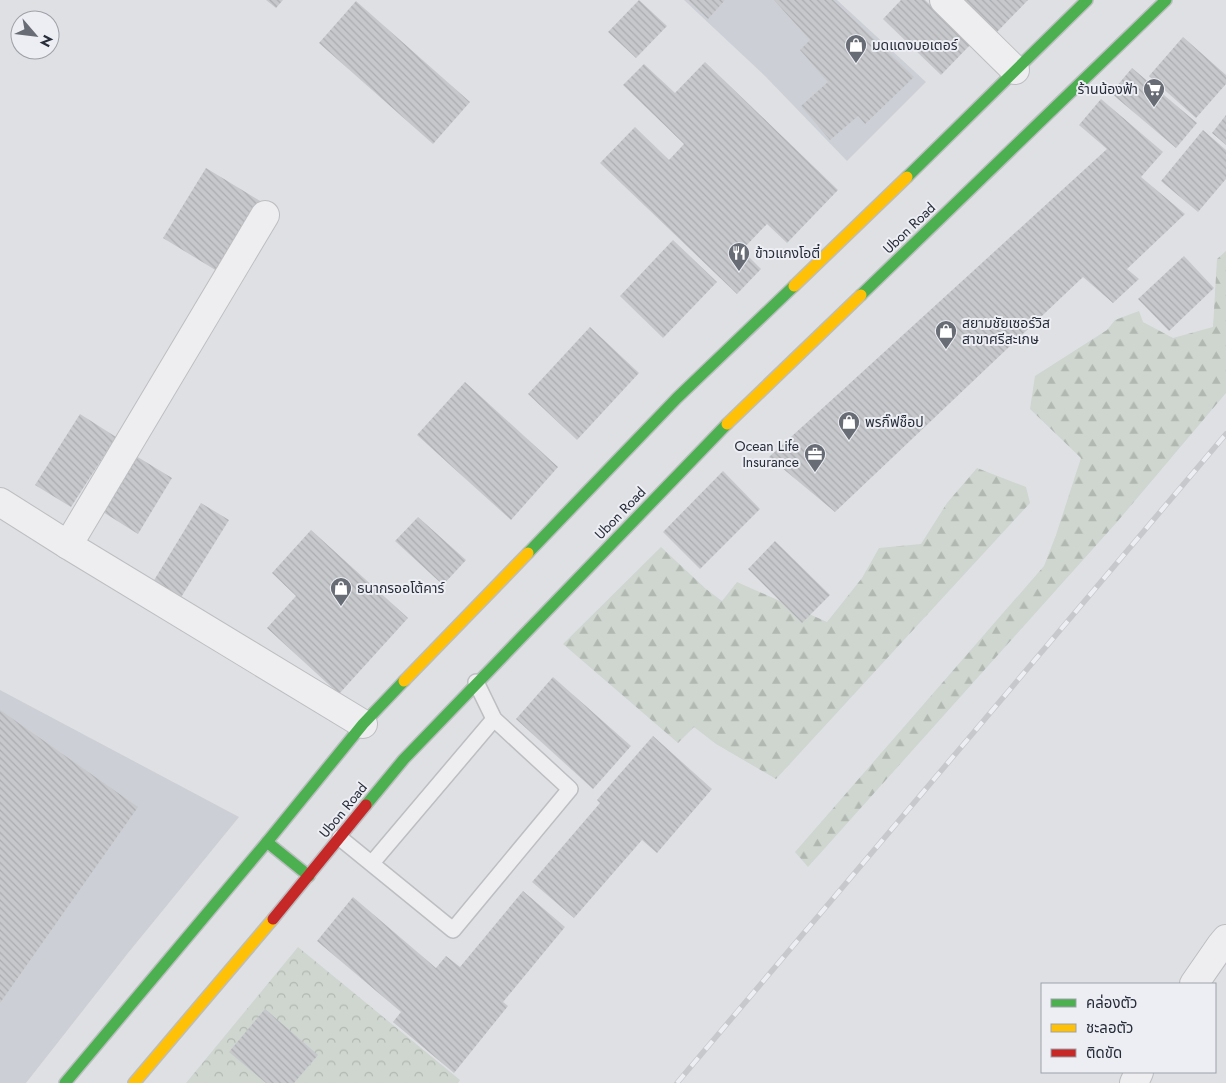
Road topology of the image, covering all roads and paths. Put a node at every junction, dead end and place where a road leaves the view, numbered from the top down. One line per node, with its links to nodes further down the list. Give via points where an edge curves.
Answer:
1 (944, 0): 4 (street)
2 (1088, 0): 4 (main road)
3 (1166, 0): 8 (main road, Ubon Road, via 691,460)
4 (1015, 70): 10 (main road, via 677,398)
5 (265, 215): 7 (street)
6 (0, 502): 7 (street)
7 (68, 545): 10 (street)
8 (476, 682): 9 (lane); 11 (main road, Ubon Road, via 404,759)
9 (494, 719): 13 (lane); 13 (lane, via 570,789 453,930)
10 (363, 724): 12 (main road)
11 (340, 838): 13 (lane); 14 (main road, Ubon Road)
12 (267, 842): 14 (main road); 17 (main road)
13 (372, 864)
14 (308, 876): 18 (main road, Ubon Road)
15 (1226, 939): 16 (street)
16 (1195, 983)
17 (65, 1083)
18 (134, 1083)

